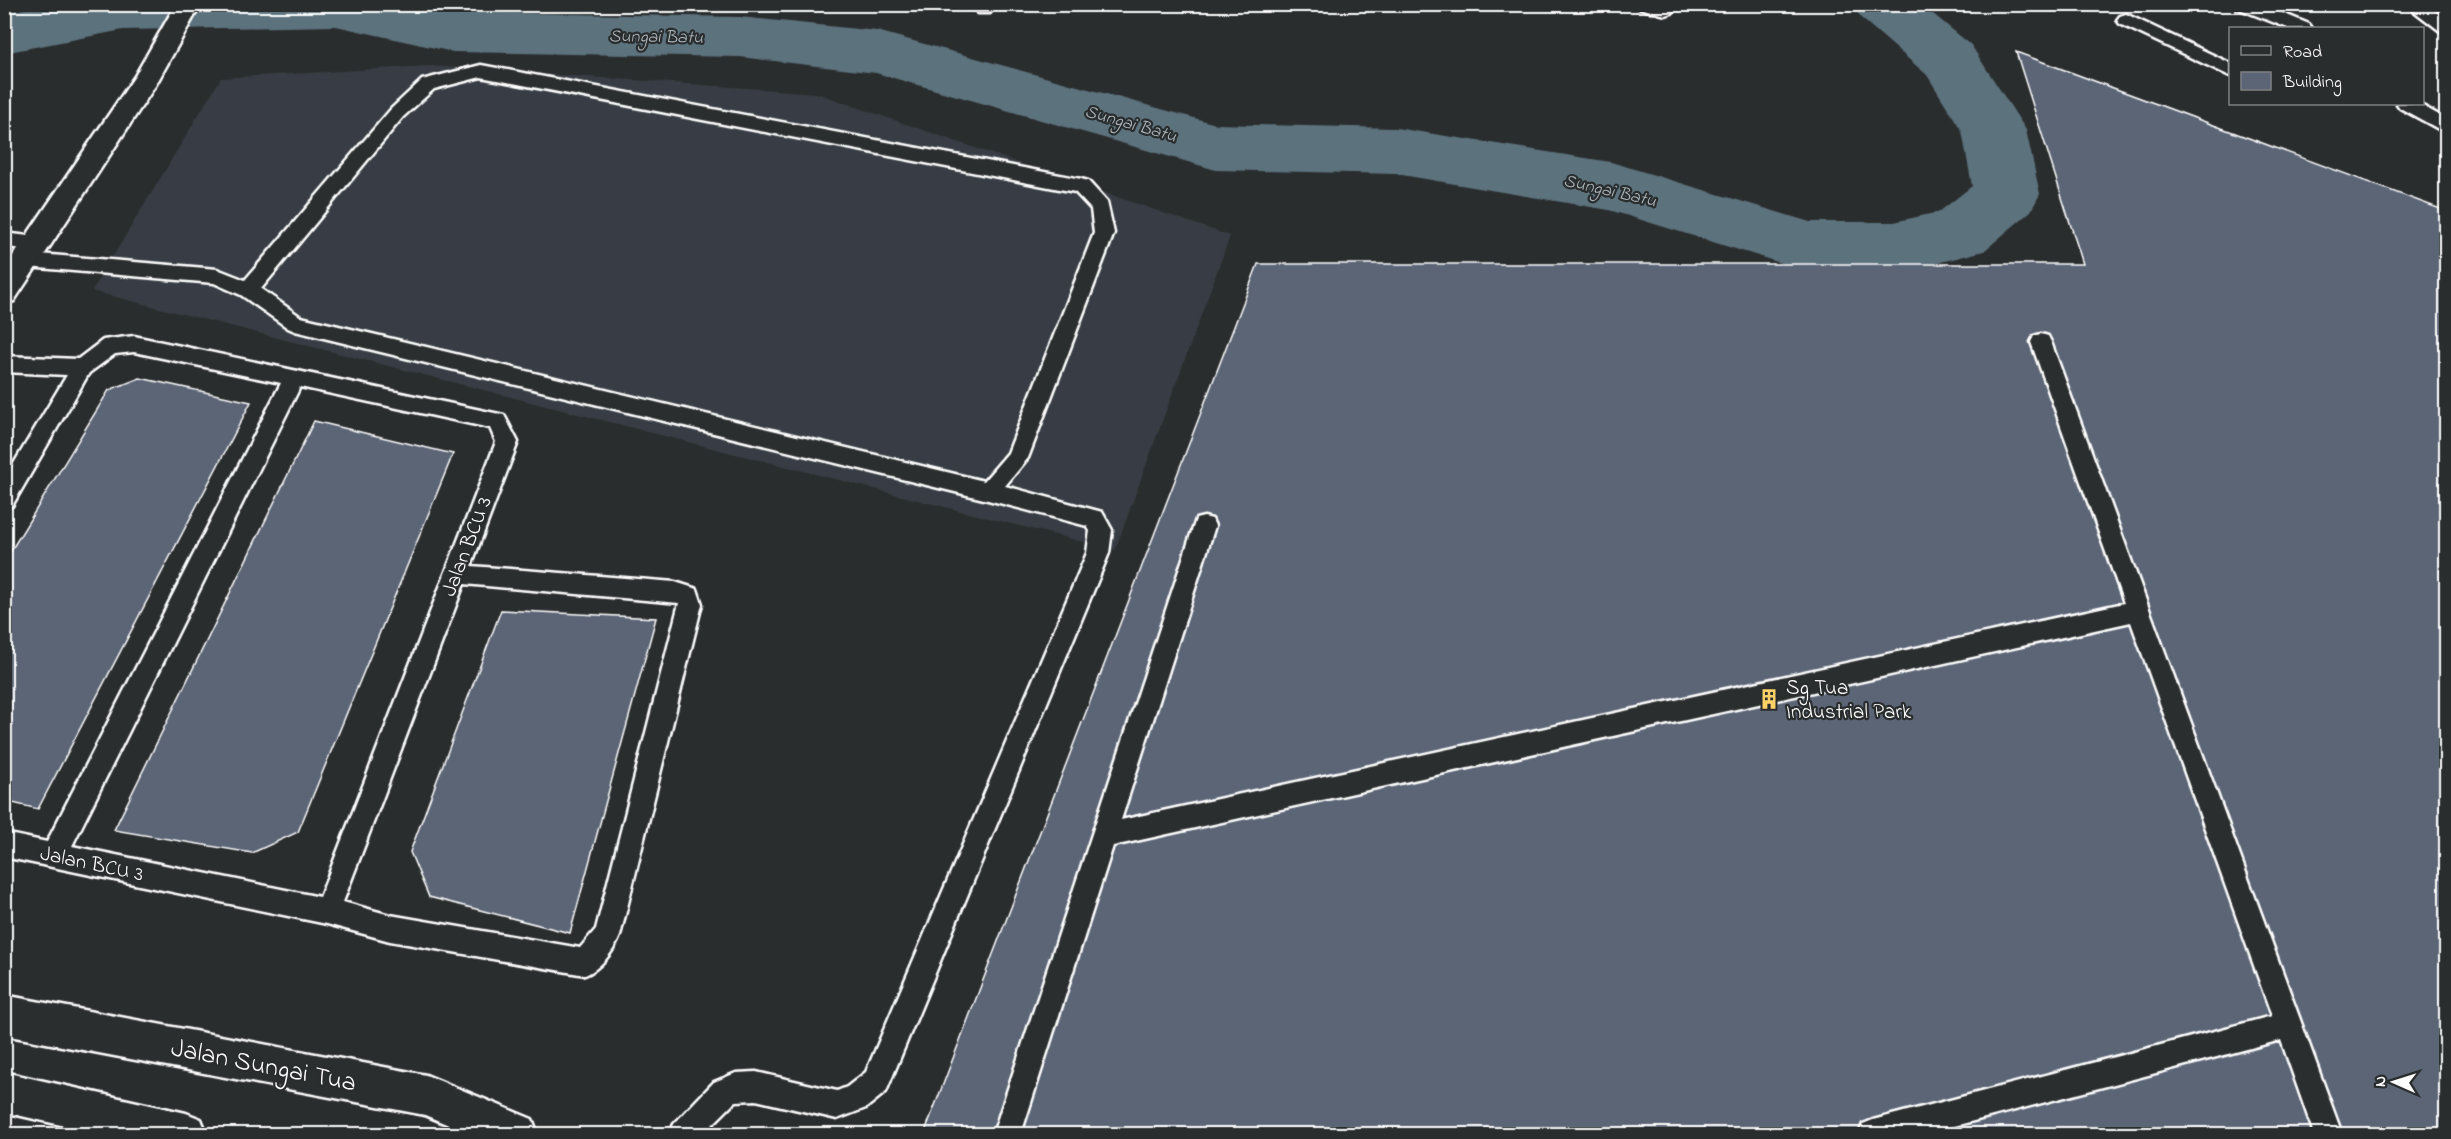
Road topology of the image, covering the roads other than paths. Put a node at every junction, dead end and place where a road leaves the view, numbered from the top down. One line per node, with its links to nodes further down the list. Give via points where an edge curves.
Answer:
1 (189, 4): 13 (main road, via 146,80)
2 (1645, 4): 5 (lane)
3 (2243, 4): 7 (lane)
4 (2413, 4): 8 (lane)
5 (1666, 9)
6 (2126, 21): 9 (lane)
7 (2300, 27)
8 (2446, 27)
9 (2229, 70)
10 (2408, 105): 11 (lane)
11 (2446, 127)
12 (4, 240): 13 (lane)
13 (32, 251): 14 (lane, via 217,276); 15 (main road)
14 (248, 290): 20 (lane, via 295,323); 20 (lane, via 397,113 428,84 481,71 1081,186 1100,207 1104,233 1017,458)
15 (4, 293)
16 (2041, 342): 24 (lane)
17 (4, 364): 18 (lane)
18 (82, 367): 19 (lane, Jalan BCU 3, via 110,346 134,344); 21 (lane, Jalan BCU 3)
19 (294, 378): 23 (lane, Jalan BCU 3, via 497,421 507,442); 27 (lane)
20 (988, 490): 34 (lane, via 1094,519 1101,530 1098,554 876,1082 856,1098 837,1105 756,1086 736,1087 724,1092)
21 (4, 500)
22 (1204, 526): 25 (lane)
23 (455, 574): 28 (lane, Jalan BCU 3); 28 (lane, via 689,596 691,604 607,936 585,962 390,928)
24 (2138, 610): 25 (lane); 30 (lane)
25 (1104, 836): 35 (lane)
26 (4, 845): 27 (lane, Jalan BCU 3)
27 (54, 855): 28 (lane, Jalan BCU 3)
28 (327, 911)
29 (4, 1015): 33 (main road, Jalan Sungai Tua, via 426,1095)
30 (2289, 1025): 36 (lane); 37 (lane)
31 (4, 1092): 32 (main road)
32 (186, 1134)
33 (517, 1134)
34 (684, 1134)
35 (1007, 1134)
36 (1873, 1134)
37 (2328, 1134)

